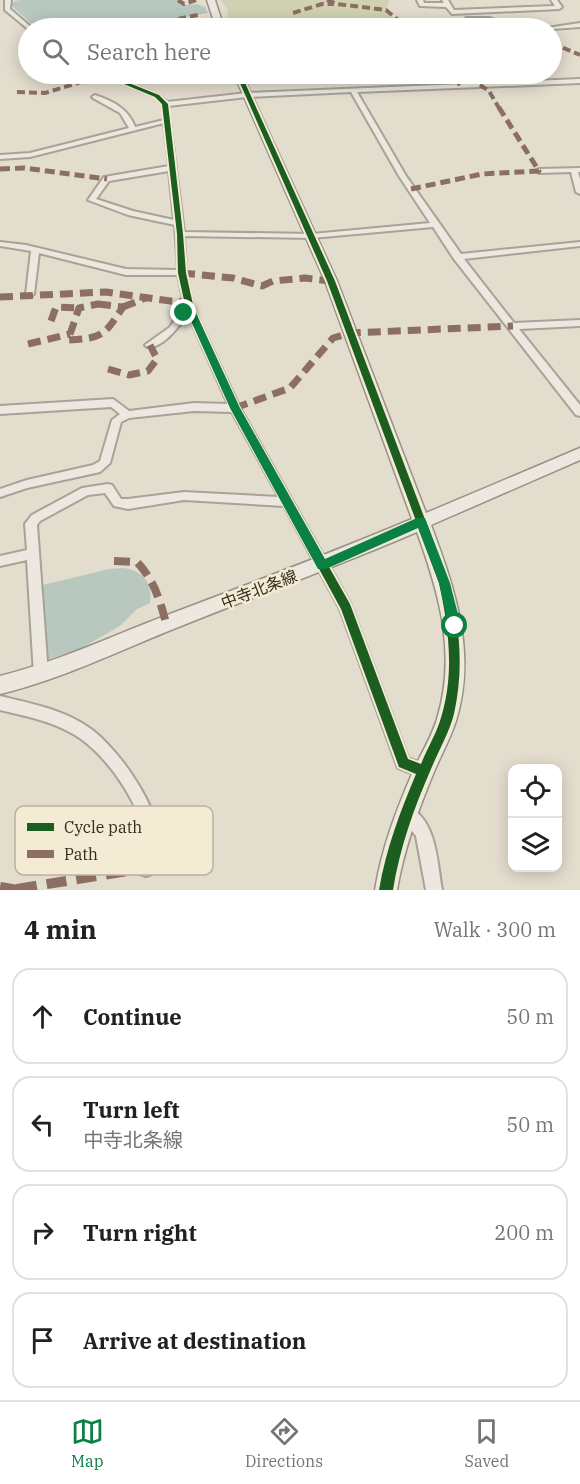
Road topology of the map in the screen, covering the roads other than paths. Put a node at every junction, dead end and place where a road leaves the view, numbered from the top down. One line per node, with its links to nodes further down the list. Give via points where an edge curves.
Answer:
1 (8, 0): 6 (street, via 7,9)
2 (211, 0): 7 (street)
3 (420, 0): 5 (street, via 422,5)
4 (554, 0): 5 (street, via 559,7 452,12)
5 (447, 2)
6 (18, 18)
7 (217, 18)
8 (580, 24): 9 (street)
9 (562, 26)
10 (580, 81): 11 (street)
11 (562, 82)
12 (128, 84): 18 (street, via 157,96)
13 (242, 84): 16 (street)
14 (504, 84): 15 (street)
15 (353, 90): 16 (street); 26 (street, via 375,133)
16 (247, 95): 18 (street); 28 (street)
17 (95, 97): 20 (street, via 120,108 129,116)
18 (165, 104): 19 (street)
19 (166, 121): 20 (street); 22 (street)
20 (132, 128): 21 (street, via 30,155)
21 (0, 157)
22 (171, 168): 27 (street); 27 (street, via 107,179 92,200)
23 (577, 170): 24 (street); 25 (street)
24 (539, 171)
25 (580, 192)
26 (434, 225): 28 (street); 32 (street)
27 (179, 229): 28 (street); 33 (street)
28 (312, 236): 48 (street)
29 (0, 244): 31 (street)
30 (580, 244): 32 (street)
31 (35, 249): 33 (street, via 126,272); 34 (street)
32 (457, 257): 37 (street)
33 (182, 273): 35 (street)
34 (30, 294)
35 (190, 309): 38 (street, via 173,329); 39 (street)
36 (580, 323): 37 (street)
37 (513, 326): 41 (street)
38 (150, 345)
39 (235, 408): 42 (street, via 194,406); 47 (street)
40 (0, 410): 42 (street, via 113,403)
41 (580, 412)
42 (127, 415): 44 (street, via 117,420 105,463)
43 (580, 454): 48 (street, 中寺北条線)
44 (76, 474): 45 (street); 46 (street)
45 (86, 491): 47 (street, via 108,488 118,503 128,504 184,496); 49 (street, via 36,518 31,524)
46 (0, 493)
47 (288, 502): 51 (street)
48 (421, 522): 51 (street, 中寺北条線); 55 (street, via 455,626 456,669 447,715)
49 (33, 554): 50 (street); 52 (street)
50 (0, 561)
51 (322, 565): 52 (street, 中寺北条線); 55 (street, via 346,608 403,763)
52 (41, 675): 53 (street, 中寺北条線)
53 (0, 685)
54 (0, 703): 56 (street, via 55,718 84,732 124,773)
55 (424, 771): 57 (street)
56 (141, 806)
57 (406, 813): 58 (street, via 390,859); 59 (street, via 423,832)
58 (386, 890)
59 (434, 890)

